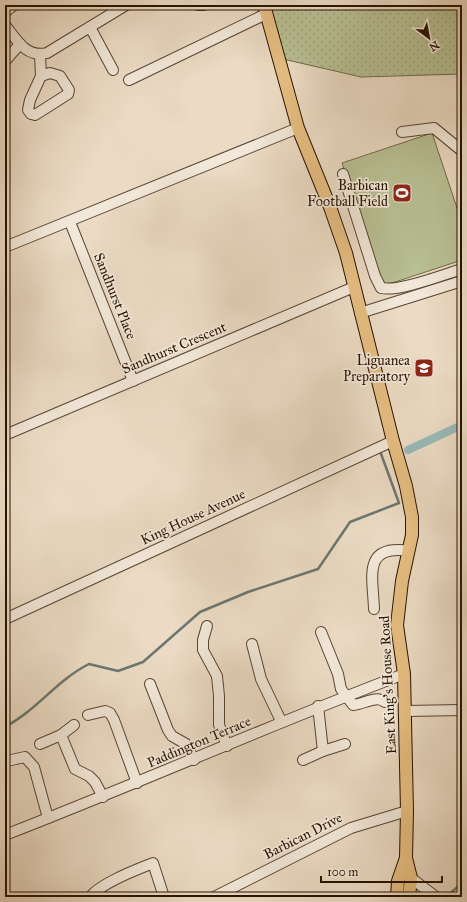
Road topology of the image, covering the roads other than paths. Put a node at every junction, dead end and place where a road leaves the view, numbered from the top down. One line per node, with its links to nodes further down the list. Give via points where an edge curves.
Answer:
1 (14, 5): 6 (street)
2 (126, 5): 8 (street)
3 (198, 5): 4 (street)
4 (204, 5)
5 (265, 10): 14 (street); 15 (main road, East King's House Road)
6 (5, 12)
7 (5, 24): 9 (street)
8 (90, 27): 10 (street); 12 (street)
9 (20, 44): 10 (street, via 25,50); 11 (street)
10 (40, 55): 13 (street)
11 (5, 61)
12 (113, 70)
13 (41, 76): 13 (street, via 28,110 35,115 68,94 69,90 60,76 50,73)
14 (129, 80)
15 (298, 128): 19 (street); 23 (main road, East King's House Road, via 332,213 346,253)
16 (402, 132): 17 (street, via 434,128)
17 (462, 151)
18 (343, 174): 21 (street, via 381,288 400,287)
19 (70, 222): 20 (street); 25 (street, Sandhurst Place)
20 (5, 247)
21 (462, 269)
22 (462, 281): 24 (street)
23 (354, 287): 24 (main road, East King's House Road); 25 (street, Sandhurst Crescent)
24 (360, 313): 27 (main road, East King's House Road)
25 (133, 381): 26 (street, Sandhurst Crescent)
26 (5, 435)
27 (393, 441): 28 (main road, East King's House Road, via 412,517); 30 (street, King House Avenue)
28 (409, 550): 29 (street, via 394,548 384,552 373,564 371,576); 34 (main road, East King's House Road, via 402,581 397,625)
29 (374, 608)
30 (5, 619)
31 (207, 626): 47 (street, via 203,650 217,676 219,725)
32 (321, 632): 36 (street)
33 (252, 644): 42 (street, via 261,679)
34 (404, 674): 36 (street, Paddington Terrace); 40 (main road, East King's House Road)
35 (150, 684): 49 (street, via 168,730 172,736 186,744)
36 (345, 696): 37 (street, via 353,705 376,699); 38 (street, Paddington Terrace)
37 (385, 702)
38 (318, 706): 42 (street, Paddington Terrace); 48 (street)
39 (462, 710): 40 (street)
40 (406, 711): 54 (main road, East King's House Road)
41 (88, 715): 52 (street, via 105,711 110,714)
42 (282, 721): 47 (street, Paddington Terrace)
43 (74, 725): 44 (street)
44 (60, 735): 45 (street); 53 (street, via 75,769 95,782)
45 (40, 744)
46 (345, 744): 48 (street)
47 (227, 746): 49 (street, Paddington Terrace)
48 (323, 751): 50 (street)
49 (194, 760): 52 (street, Paddington Terrace)
50 (303, 760)
51 (7, 761): 55 (street, via 25,757 34,766)
52 (137, 783): 53 (street, Paddington Terrace)
53 (103, 797): 55 (street, Paddington Terrace)
54 (408, 811): 57 (main road, East King's House Road); 61 (street, Barbican Drive, via 351,828)
55 (48, 818): 56 (street, Paddington Terrace)
56 (5, 836)
57 (406, 858): 58 (main road, East King's House Road); 62 (main road, East King's House Road, via 398,881)
58 (411, 878): 63 (main road, East King's House Road); 64 (street)
59 (90, 897): 60 (street, via 95,891 113,881 154,863)
60 (164, 897)
61 (214, 897)
62 (397, 897)
63 (409, 897)
64 (436, 897)

